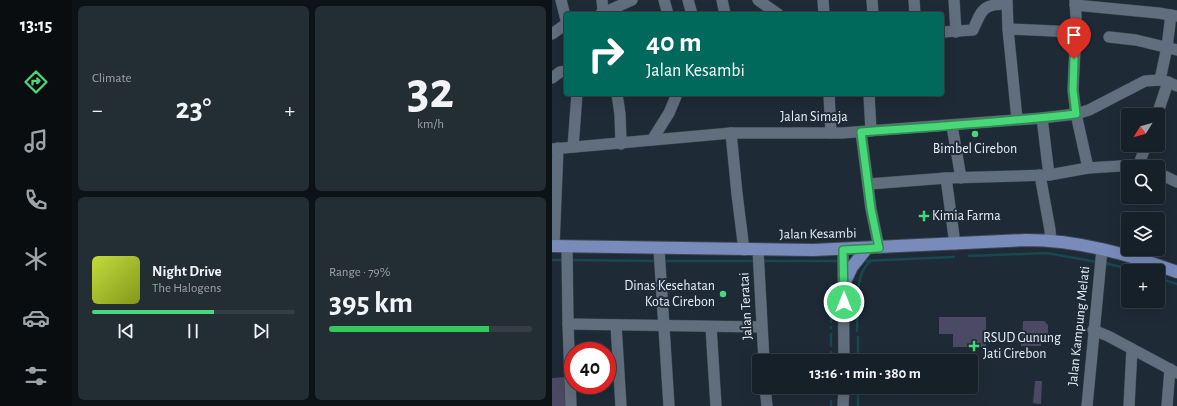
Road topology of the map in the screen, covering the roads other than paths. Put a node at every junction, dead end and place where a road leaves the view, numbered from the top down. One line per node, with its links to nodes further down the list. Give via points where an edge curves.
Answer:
1 (561, 0): 15 (street)
2 (602, 0): 16 (street)
3 (632, 0): 17 (street)
4 (664, 0): 18 (street)
5 (688, 0): 19 (street)
6 (722, 0): 20 (street)
7 (758, 0): 21 (street)
8 (774, 0): 22 (street)
9 (823, 0): 23 (street)
10 (872, 0): 24 (street)
11 (914, 0): 25 (street)
12 (954, 0): 30 (street)
13 (1007, 2): 28 (street); 30 (street, via 988,6 981,13 973,30)
14 (1075, 2): 26 (street); 31 (street)
15 (564, 12)
16 (602, 12)
17 (605, 12)
18 (667, 12)
19 (691, 12)
20 (725, 12)
21 (775, 12)
22 (776, 12)
23 (824, 12)
24 (872, 12)
25 (915, 12)
26 (1174, 16): 34 (street)
27 (564, 25): 32 (street)
28 (1008, 29): 31 (street); 46 (street)
29 (944, 32): 30 (street)
30 (956, 32)
31 (1075, 32): 44 (street, via 1073,90)
32 (552, 34)
33 (1109, 37): 34 (street)
34 (1172, 48): 37 (street)
35 (564, 71): 36 (street)
36 (552, 78)
37 (1169, 83): 43 (street); 44 (street, Jalan Simaja, via 1145,81 1089,110)
38 (577, 96): 53 (street)
39 (617, 96): 52 (street)
40 (676, 96): 51 (street, via 667,118)
41 (829, 96): 50 (street)
42 (869, 96): 48 (street)
43 (1160, 108)
44 (1076, 114): 45 (street, Jalan Simaja); 56 (street)
45 (1042, 118): 46 (street, Jalan Simaja); 57 (street)
46 (1016, 119): 47 (street, Jalan Simaja)
47 (952, 126): 48 (street, Jalan Simaja); 60 (street)
48 (866, 131): 50 (street, Jalan Simaja); 62 (street)
49 (731, 133): 50 (street, Jalan Simaja); 51 (street, Jalan Simaja); 66 (street)
50 (831, 133)
51 (652, 140): 52 (street, Jalan Simaja)
52 (621, 144): 53 (street, Jalan Simaja)
53 (573, 147): 54 (street, Jalan Simaja)
54 (555, 148): 65 (street)
55 (1120, 166): 56 (street)
56 (1088, 168): 57 (street)
57 (1045, 175): 60 (street); 63 (street)
58 (1165, 176): 61 (street)
59 (946, 178): 60 (street); 62 (street); 64 (street)
60 (961, 178)
61 (1177, 182)
62 (868, 184): 68 (street, via 871,209)
63 (1051, 241): 64 (main road, Jalan Kesambi); 72 (main road, Jalan Kesambi, via 1070,243)
64 (955, 244): 68 (main road, Jalan Kesambi)
65 (553, 246): 69 (main road, Jalan Kesambi)
66 (744, 250): 67 (main road, Jalan Kesambi); 70 (main road, Jalan Kesambi)
67 (758, 253): 71 (main road, Jalan Kesambi); 79 (street, Jalan Teratai)
68 (866, 253): 71 (main road, Jalan Kesambi); 74 (main road)
69 (567, 255): 70 (main road, Jalan Kesambi); 75 (street)
70 (660, 256): 77 (street)
71 (843, 257): 74 (street)
72 (1101, 258): 73 (main road, Jalan Kesambi, via 1136,258); 80 (street, Jalan Kampung Melati)
73 (1177, 271)
74 (844, 284): 83 (street)
75 (568, 324): 76 (street); 87 (street)
76 (616, 325): 77 (street); 88 (street)
77 (664, 325): 78 (street); 89 (street)
78 (711, 327): 79 (street); 90 (street)
79 (761, 327): 82 (street, Jalan Teratai)
80 (1093, 330): 81 (street); 93 (street, Jalan Kampung Melati)
81 (1132, 349): 84 (street); 94 (street)
82 (763, 354)
83 (844, 354)
84 (1173, 371): 95 (street)
85 (766, 394): 91 (street)
86 (844, 394): 92 (street)
87 (571, 406)
88 (621, 406)
89 (669, 406)
90 (716, 406)
91 (767, 406)
92 (844, 406)
93 (1086, 406)
94 (1129, 406)
95 (1167, 406)

